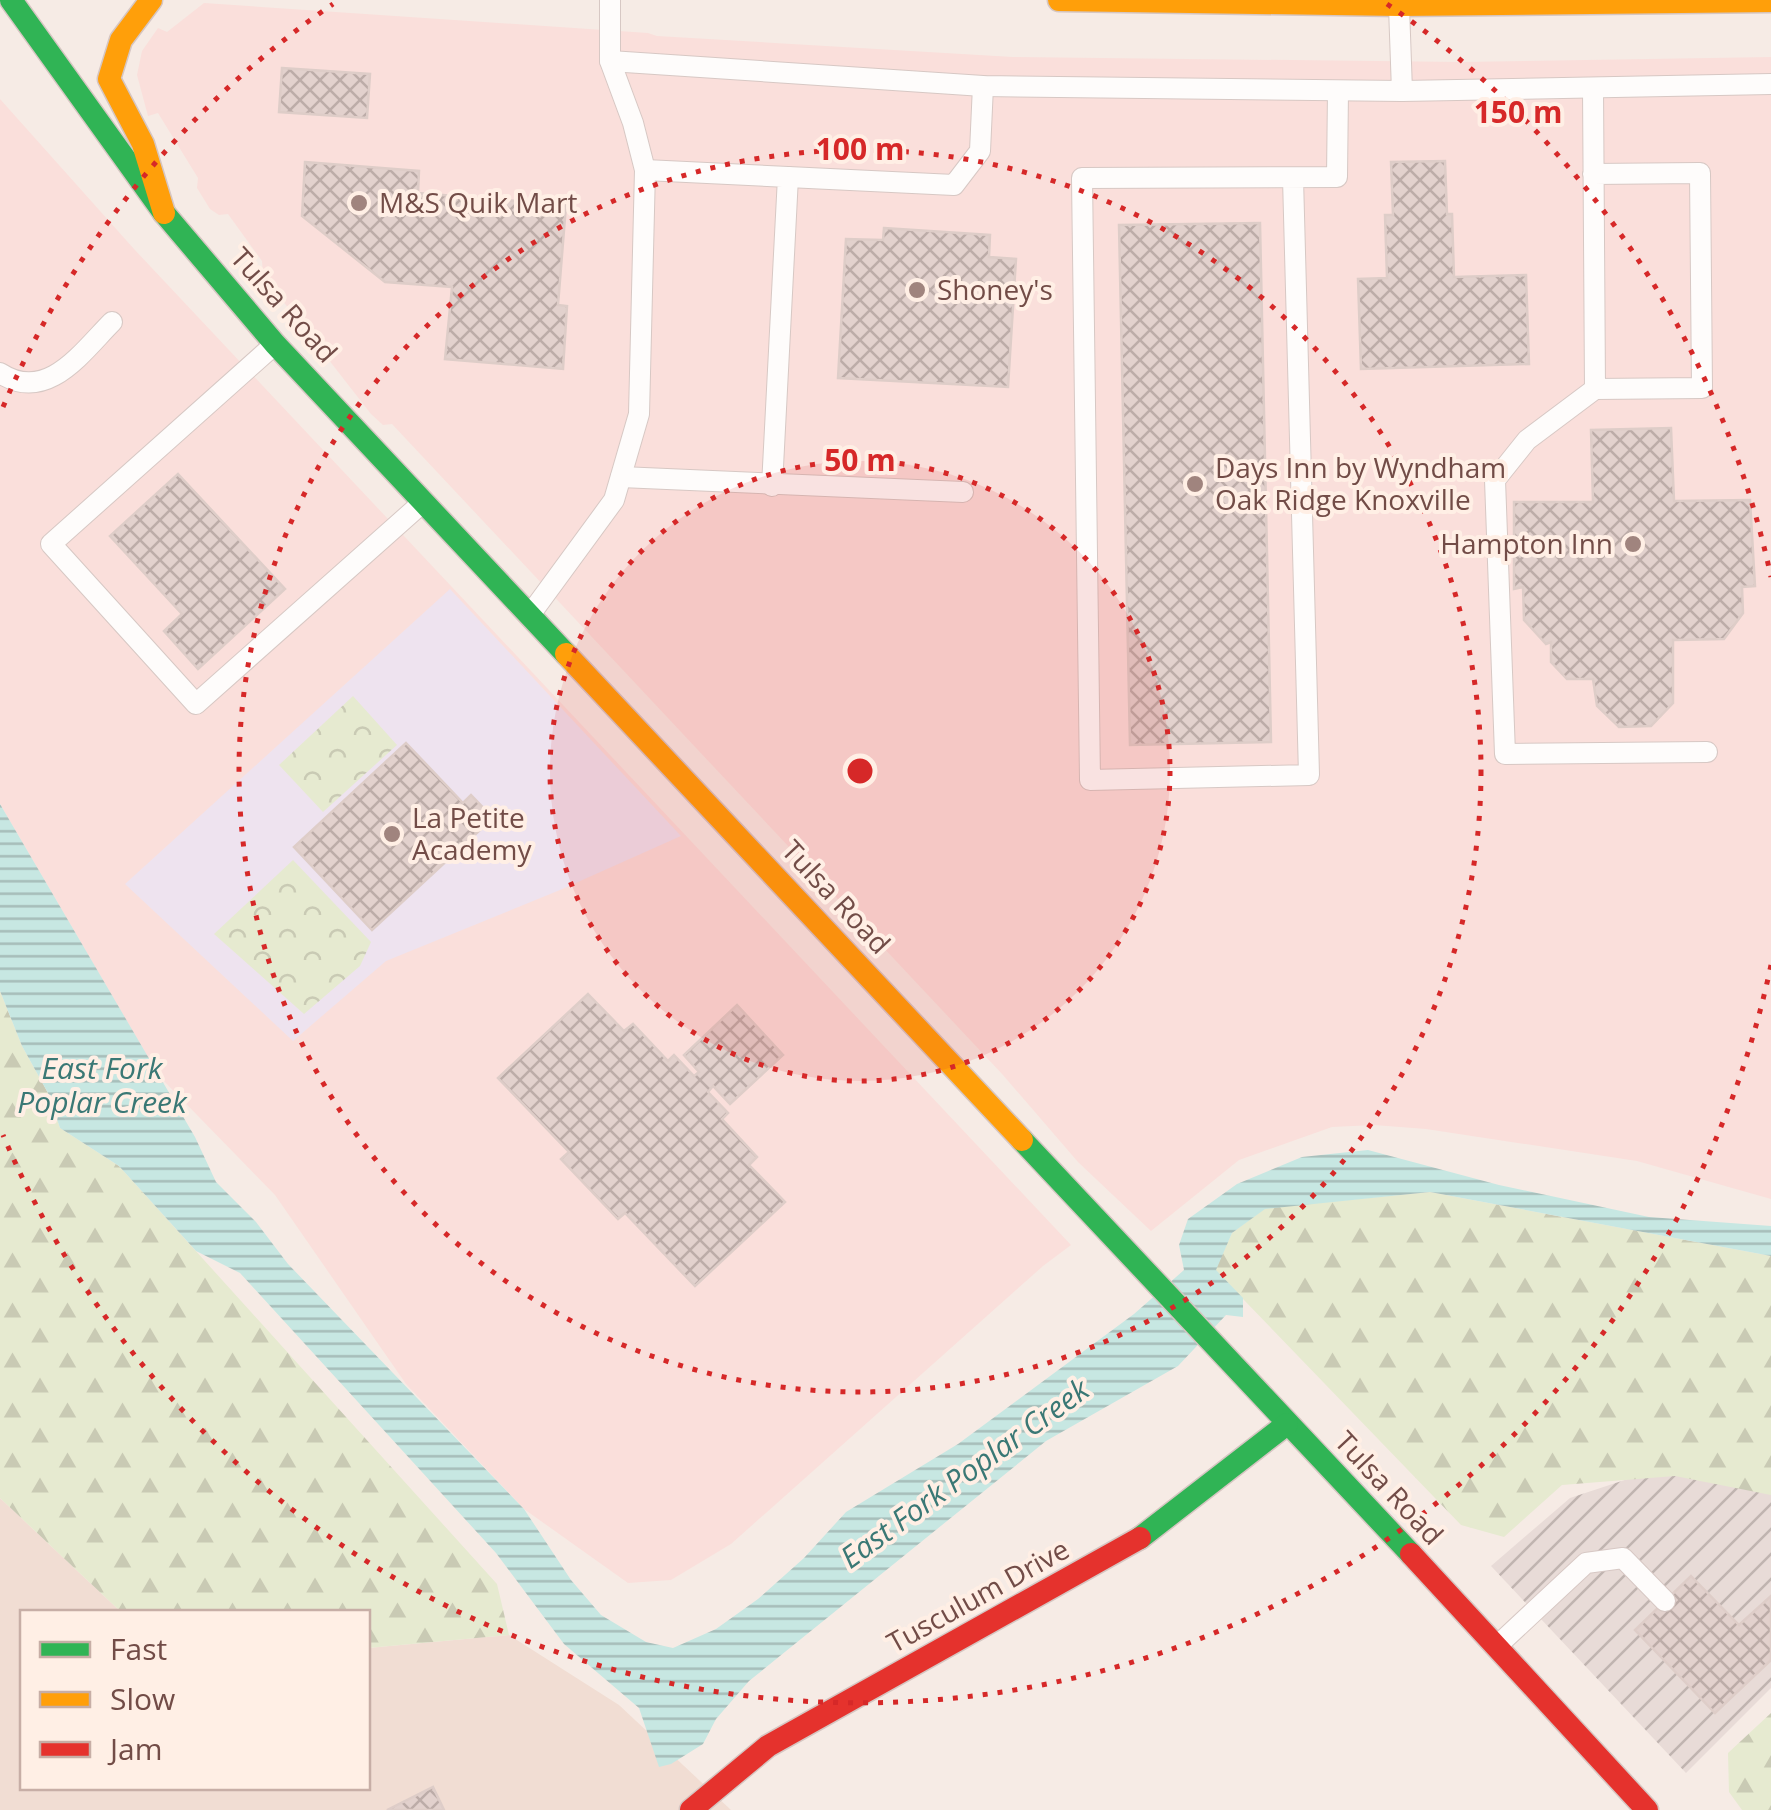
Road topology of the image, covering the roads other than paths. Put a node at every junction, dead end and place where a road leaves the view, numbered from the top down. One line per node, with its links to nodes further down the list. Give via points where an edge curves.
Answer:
1 (11, 0): 17 (main road, Tulsa Road)
2 (152, 0): 17 (main road, via 121,40 108,79 144,144)
3 (610, 0): 7 (lane)
4 (1059, 0): 6 (main road)
5 (1771, 1): 6 (main road)
6 (1399, 2): 12 (lane)
7 (610, 60): 9 (lane); 13 (lane)
8 (1771, 84): 10 (lane)
9 (984, 86): 11 (lane); 15 (lane, via 980,152 954,185)
10 (1592, 88): 12 (lane); 14 (lane)
11 (1338, 91): 12 (lane); 16 (lane, via 1337,177)
12 (1402, 91)
13 (645, 170): 15 (lane); 22 (lane, via 639,414)
14 (1593, 174): 21 (lane); 21 (lane, via 1700,173 1702,388)
15 (788, 177): 23 (lane)
16 (1293, 178): 16 (lane, via 1082,178 1090,780 1309,775)
17 (164, 213): 19 (main road, Tulsa Road)
18 (112, 322): 20 (lane, via 56,378 15,382)
19 (275, 344): 25 (main road, Tulsa Road); 25 (lane, via 51,544 196,704)
20 (0, 373)
21 (1595, 389): 27 (lane, via 1526,440 1495,480 1505,754)
22 (621, 477): 23 (lane); 26 (lane, via 614,500)
23 (772, 486): 24 (lane)
24 (963, 492)
25 (424, 501): 26 (main road, Tulsa Road)
26 (530, 614): 28 (main road, Tulsa Road)
27 (1707, 752)
28 (1287, 1424): 30 (main road, Tulsa Road); 31 (main road, Tusculum Drive, via 1138,1540 768,1746)
29 (1666, 1600): 30 (lane, via 1624,1558 1586,1563)
30 (1496, 1647): 32 (main road, Tulsa Road)
31 (691, 1810)
32 (1647, 1810)

